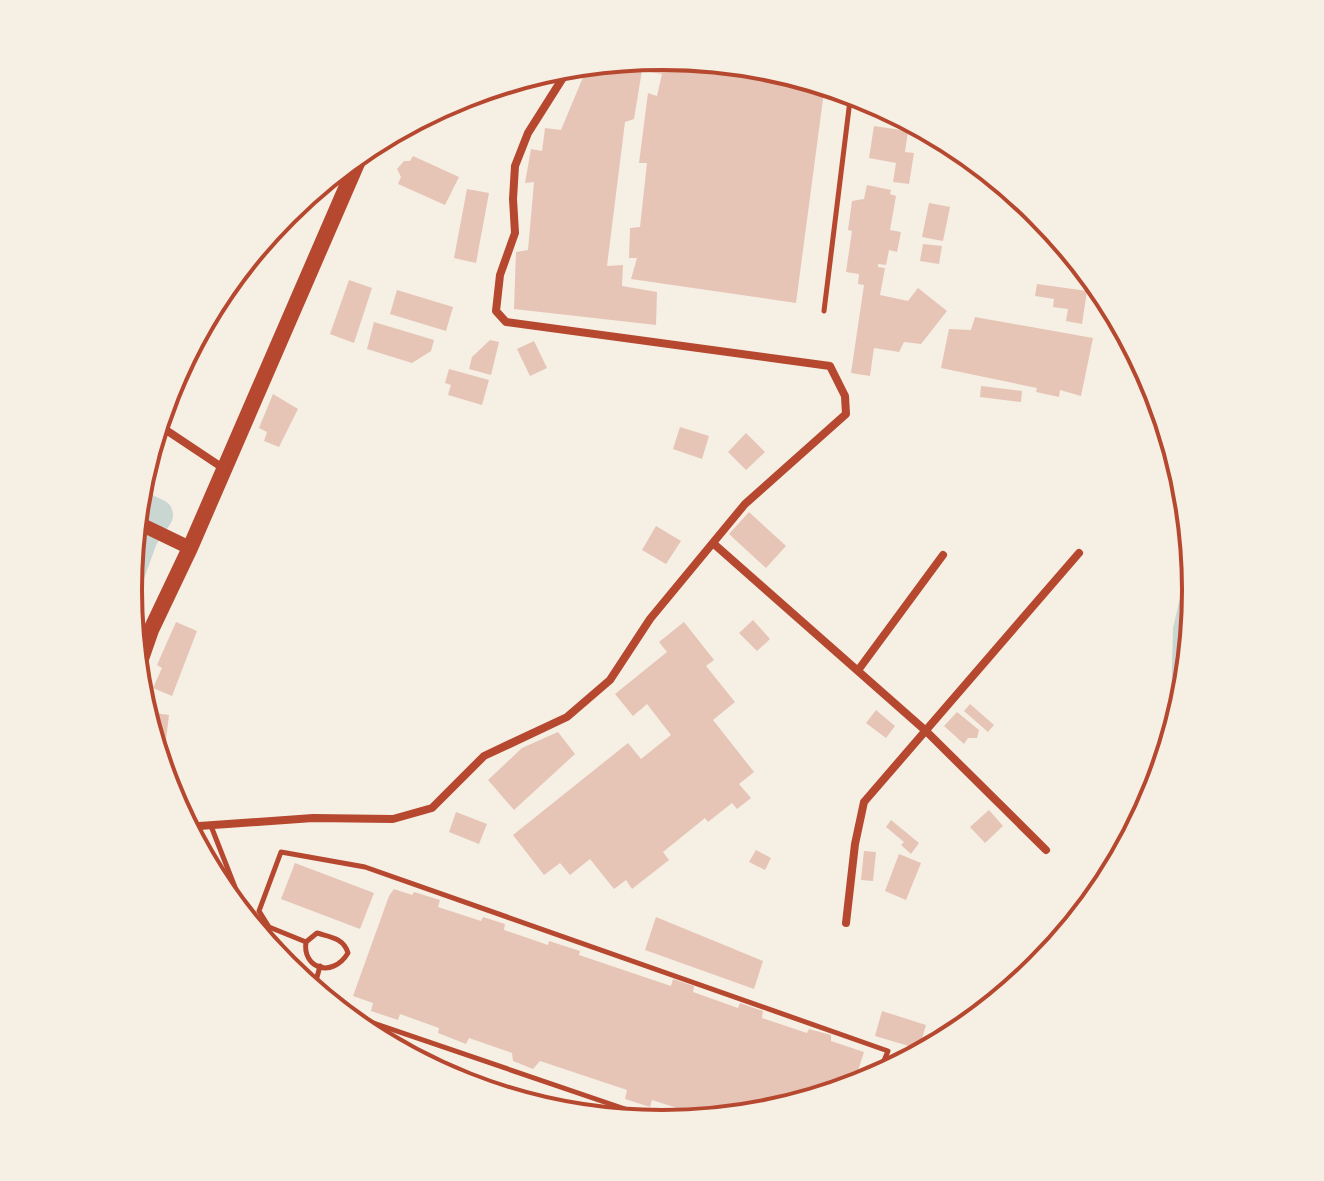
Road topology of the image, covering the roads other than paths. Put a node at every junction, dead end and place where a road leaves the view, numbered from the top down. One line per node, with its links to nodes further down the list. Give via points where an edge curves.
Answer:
1 (562, 80): 8 (street, via 528,133 515,166 515,233 500,275 496,311 506,322 830,366 845,396 846,414 745,504)
2 (849, 106): 4 (lane)
3 (353, 172): 6 (main road)
4 (824, 311)
5 (167, 431): 6 (street)
6 (223, 468): 9 (main road)
7 (146, 527): 9 (street)
8 (714, 544): 13 (street); 15 (street, via 650,619 610,680 567,717 484,756 432,808 393,819 313,818)
9 (190, 548): 12 (main road)
10 (1079, 553): 14 (street)
11 (943, 555): 13 (street)
12 (145, 647)
13 (859, 669): 14 (street)
14 (926, 731): 17 (street); 19 (street, via 864,802)
15 (211, 826): 16 (street); 18 (lane)
16 (198, 827)
17 (1046, 850)
18 (236, 889)
19 (846, 923)
20 (306, 942): 21 (lane, via 309,959); 21 (lane, via 317,933 346,946 341,964 332,969); 24 (lane, via 269,927 259,911 281,852 365,867 888,1051)
21 (320, 966): 22 (lane)
22 (316, 980)
23 (373, 1023): 25 (lane)
24 (884, 1061)
25 (628, 1110)

